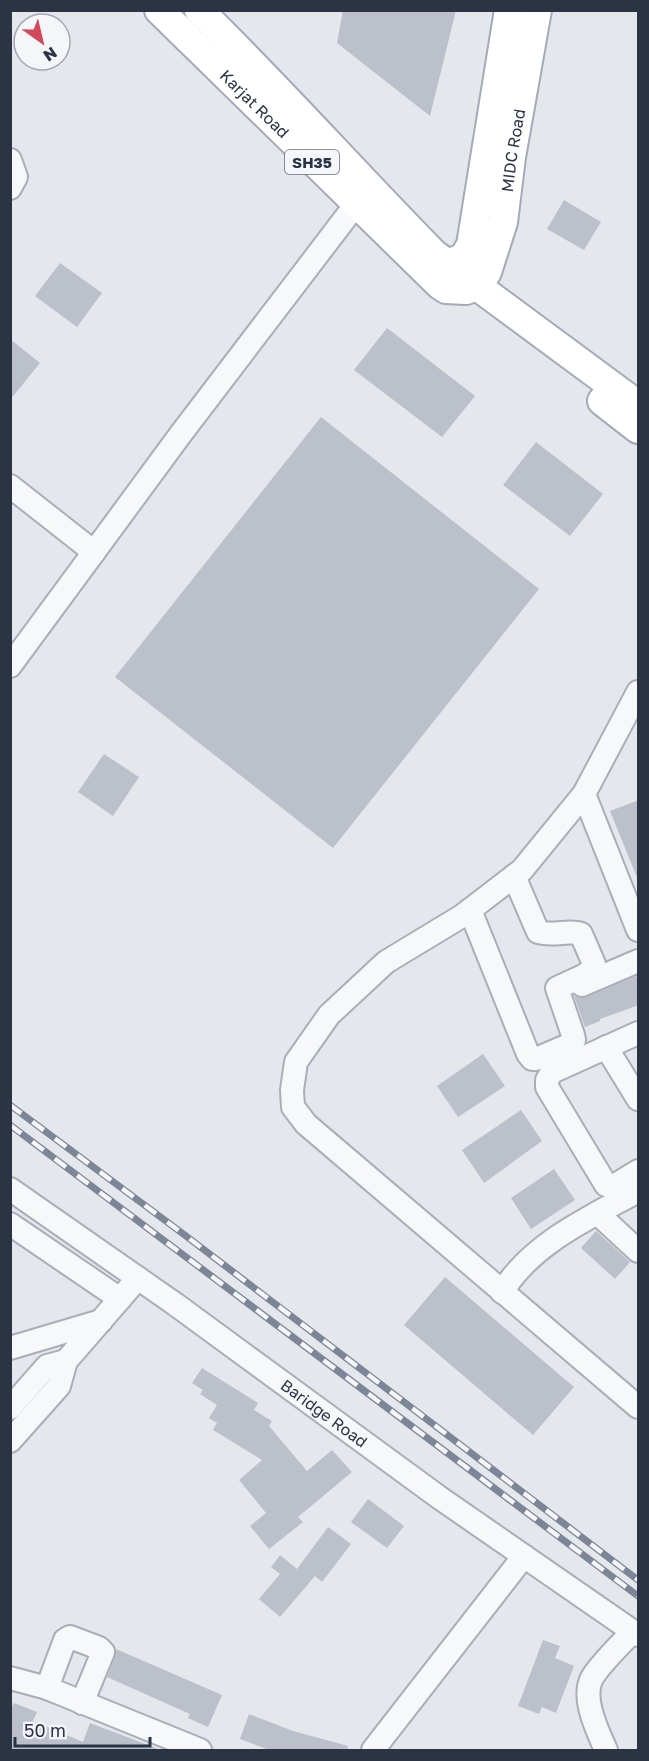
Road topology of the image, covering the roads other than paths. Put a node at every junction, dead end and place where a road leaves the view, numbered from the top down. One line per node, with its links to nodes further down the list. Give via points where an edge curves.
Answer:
1 (159, 10): 7 (main road, Karjat Road / SH35)
2 (199, 10): 7 (main road, Karjat Road / SH35, via 245,55)
3 (509, 10): 8 (main road, MIDC Road, via 471,245 464,257)
4 (537, 10): 9 (main road, MIDC Road, via 503,222 487,272)
5 (10, 160): 6 (street, via 16,177)
6 (10, 188)
7 (362, 196): 8 (main road, Karjat Road / SH35); 9 (main road, Karjat Road / SH35, via 440,285 446,289); 13 (street)
8 (449, 262): 9 (main road, Karjat Road, via 446,271 450,281)
9 (466, 288): 10 (main road, Karjat Road); 11 (main road, Karjat Road)
10 (639, 405)
11 (639, 429)
12 (10, 486): 13 (street)
13 (94, 552): 14 (street)
14 (10, 666)
15 (639, 692): 16 (street)
16 (584, 794): 17 (street); 19 (street)
17 (514, 876): 18 (street); 21 (street, via 538,932 581,934 594,964 593,970 557,988)
18 (470, 910): 21 (street, via 532,1059 574,1040); 32 (street, via 386,962 329,1015 296,1062 293,1107 306,1124)
19 (639, 930)
20 (639, 961): 21 (street)
21 (559, 994)
22 (639, 1033): 23 (street)
23 (606, 1047): 24 (street); 25 (street, via 552,1072 547,1087 606,1185 612,1187)
24 (639, 1099)
25 (639, 1170)
26 (10, 1189): 31 (street, Baridge Road)
27 (639, 1191): 28 (street)
28 (597, 1213): 30 (street); 32 (street, via 531,1257)
29 (10, 1224): 33 (street)
30 (639, 1251)
31 (138, 1278): 33 (street); 40 (street, Baridge Road)
32 (502, 1292): 37 (street)
33 (120, 1299): 34 (street)
34 (101, 1321): 35 (street); 36 (street)
35 (10, 1348)
36 (66, 1361): 38 (street, via 47,1366); 39 (street, via 59,1386)
37 (639, 1407)
38 (10, 1408)
39 (10, 1441)
40 (524, 1556): 41 (street, Baridge Road); 47 (street)
41 (636, 1633): 48 (street, via 591,1679 588,1700)
42 (10, 1678): 43 (street)
43 (47, 1688): 44 (street); 44 (street, via 65,1640 70,1637 99,1648 103,1652)
44 (82, 1703): 45 (street)
45 (155, 1742): 46 (street)
46 (200, 1750)
47 (373, 1750)
48 (606, 1750)

